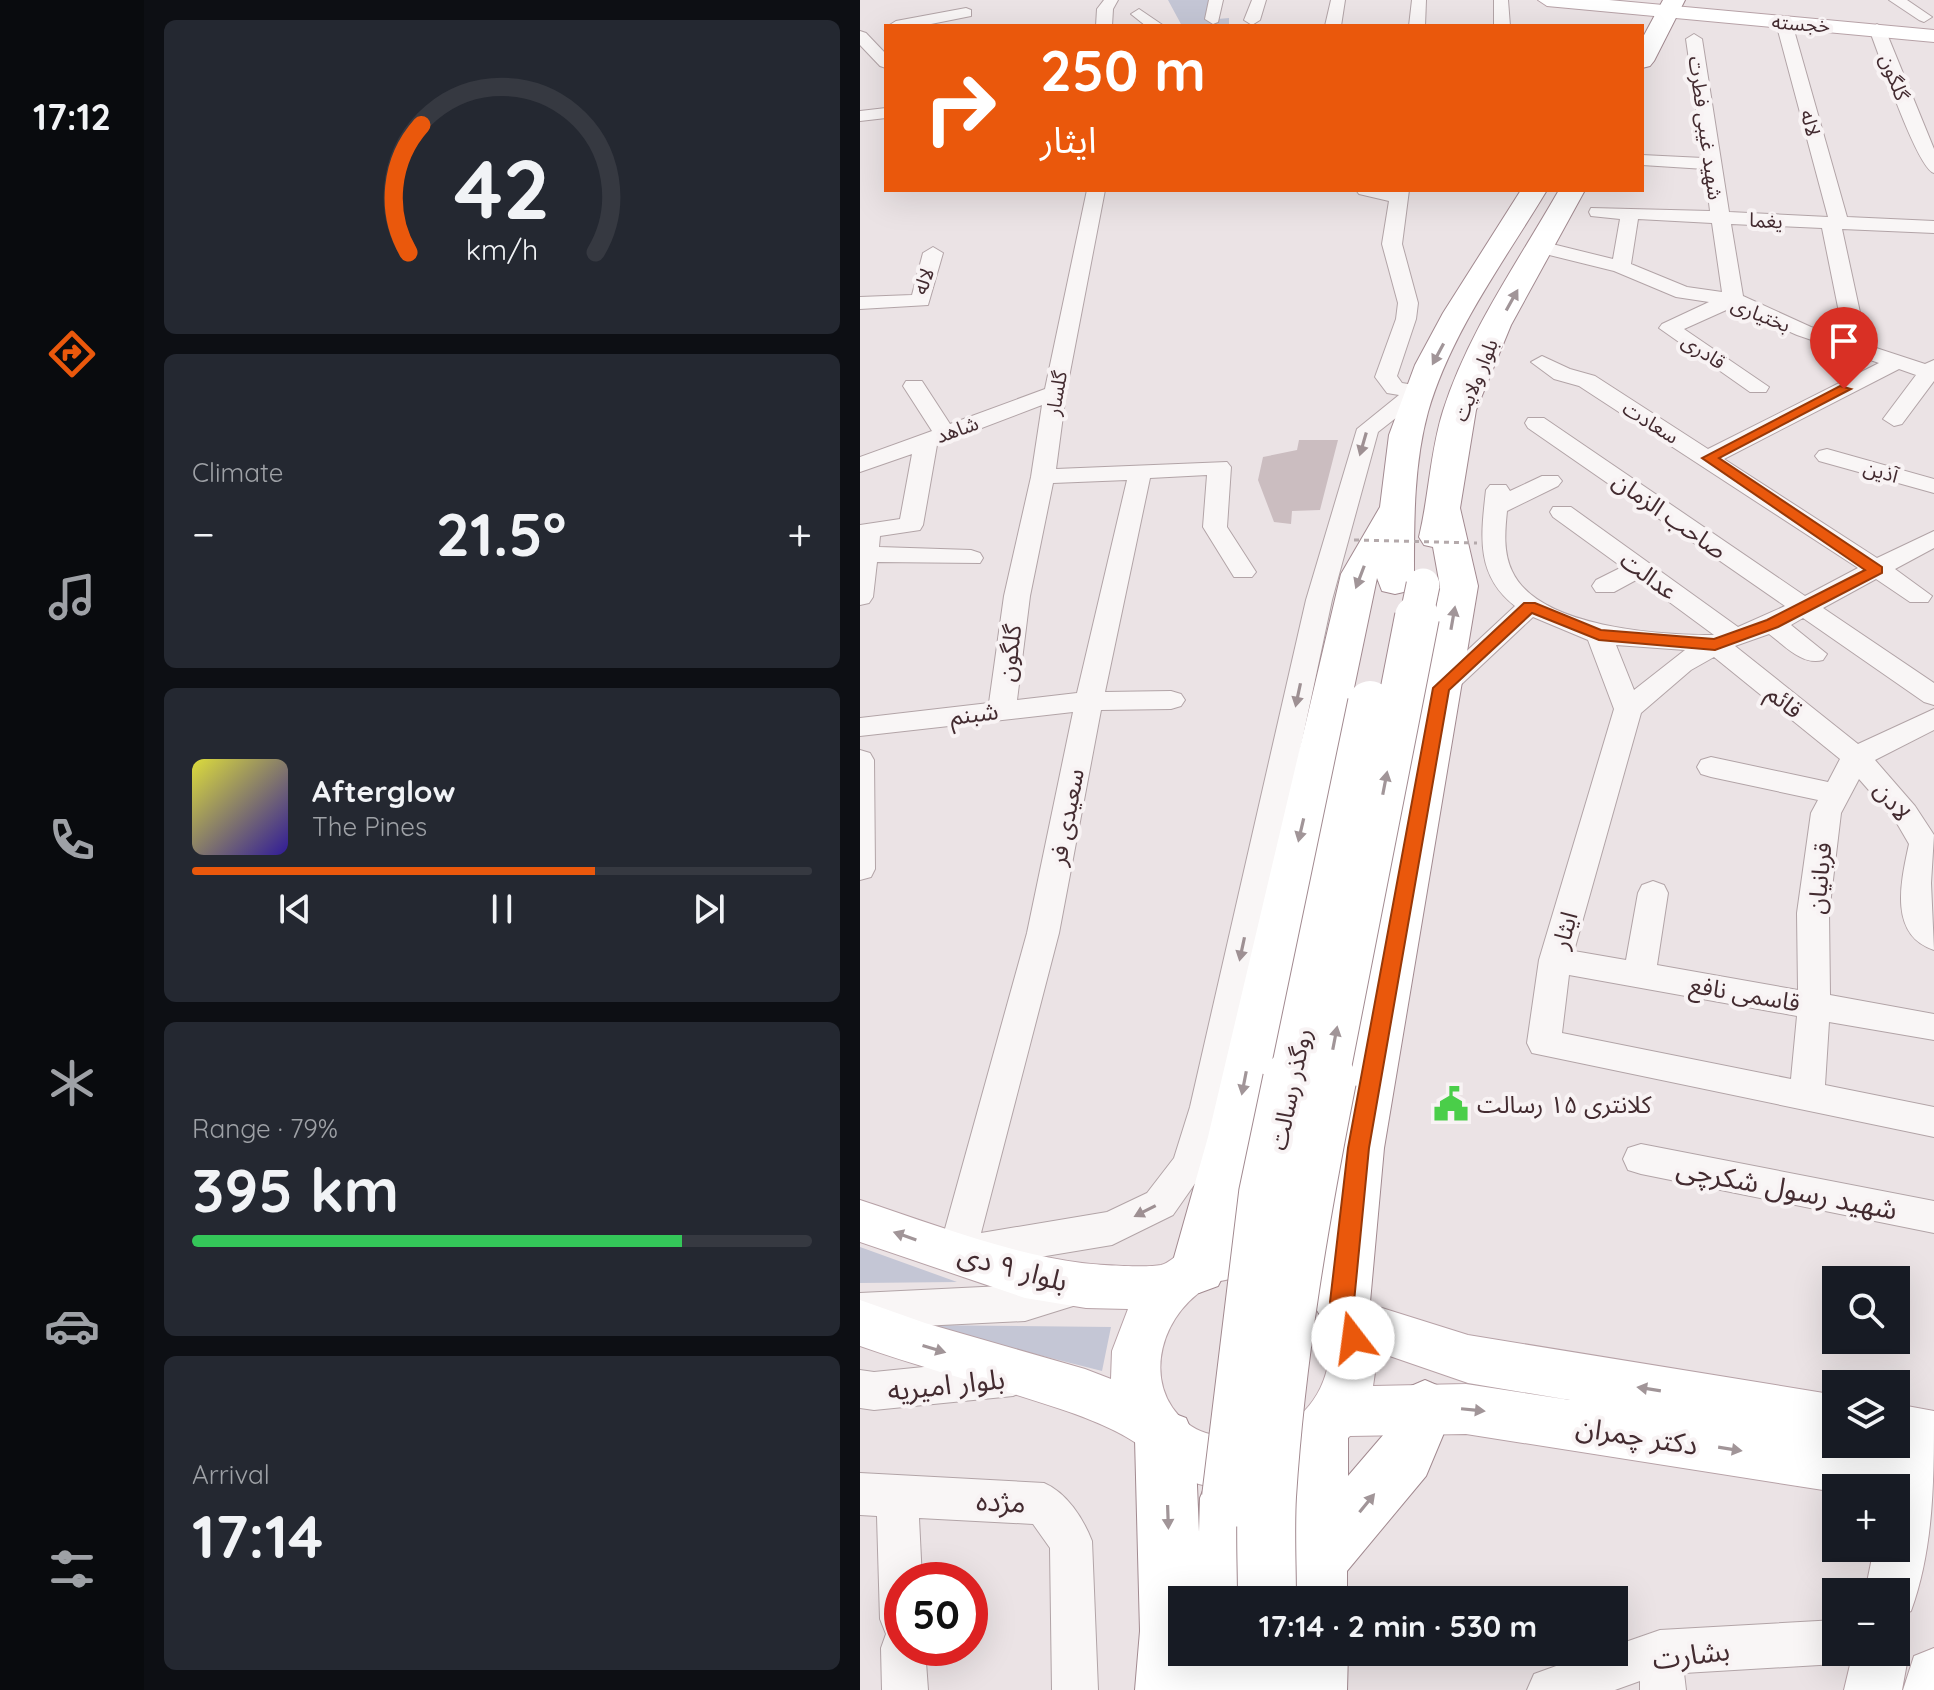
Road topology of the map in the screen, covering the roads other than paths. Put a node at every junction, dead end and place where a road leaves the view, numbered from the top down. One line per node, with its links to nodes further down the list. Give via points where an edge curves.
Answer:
1 (952, 0): 13 (street)
2 (1111, 0): 20 (street)
3 (1216, 0): 16 (street)
4 (1259, 0): 17 (street)
5 (1338, 0): 22 (street)
6 (1419, 0): 23 (street)
7 (1501, 0): 24 (street)
8 (1547, 0): 12 (main road, خجسته)
9 (1896, 0): 25 (street)
10 (1934, 2): 25 (street)
11 (1671, 6): 12 (main road, خجسته); 15 (main road, خجسته); 30 (highway)
12 (1635, 8)
13 (966, 13): 18 (street); 19 (street)
14 (1139, 14): 21 (street)
15 (1790, 15): 25 (main road, خجسته); 27 (main road, خجسته); 45 (street, لاله)
16 (1213, 19)
17 (1252, 20)
18 (907, 24)
19 (978, 24)
20 (1104, 24)
21 (1153, 24)
22 (1333, 24)
23 (1417, 24)
24 (1502, 24)
25 (1927, 27): 27 (main road, خجسته)
26 (884, 28): 28 (street)
27 (1877, 29): 36 (street, گلگون)
28 (860, 34): 31 (street)
29 (1694, 39): 35 (street, شهید غیبی فطرت)
30 (1644, 57)
31 (884, 61)
32 (884, 113): 33 (street)
33 (860, 116)
34 (1644, 160): 35 (street)
35 (1711, 164): 44 (street, شهید غیبی فطرت)
36 (1934, 168)
37 (1096, 192): 59 (street, گلسار)
38 (1373, 192): 41 (street)
39 (1533, 192): 58 (highway, بلوار ولایت, one-way to 58)
40 (1571, 192): 47 (highway, بلوار ولایت)
41 (1399, 199): 58 (street, via 1392,244 1408,303 1386,377 1395,388)
42 (1598, 212): 43 (street, یغما)
43 (1630, 213): 44 (street, یغما); 49 (street)
44 (1719, 218): 45 (street, یغما); 50 (street, شهید غیبی فطرت)
45 (1835, 223): 46 (street, یغما); 52 (street, لاله)
46 (1934, 227)
47 (1540, 247): 49 (street, بختیاری); 71 (highway, بلوار ولایت, one-way to 47, via 1450,445 1461,407 1483,353)
48 (933, 253): 51 (street, لاله, via 921,301)
49 (1621, 267): 50 (street, بختیاری, via 1683,293)
50 (1733, 299): 52 (street, بختیاری); 57 (street, قادری, via 1669,328)
51 (860, 303)
52 (1857, 349): 53 (street, بختیاری)
53 (1899, 361): 55 (street, بختیاری); 64 (street)
54 (1542, 362): 64 (street, سعادت, via 1587,381)
55 (1932, 370): 60 (street)
56 (914, 386): 62 (street)
57 (1758, 387)
58 (1418, 392): 70 (highway, بلوار ولایت); 114 (street, one-way to 114, via 1368,429 1319,600)
59 (1055, 393): 62 (street, شاهد); 67 (street, گلسار)
60 (1894, 419)
61 (1536, 423): 85 (street, صاحب الزمان)
62 (935, 437): 65 (street, شاهد); 74 (street, via 911,525 869,530)
63 (1827, 456): 69 (street, آذین)
64 (1709, 458): 77 (street, سعادت)
65 (860, 465)
66 (1140, 472): 67 (street); 78 (street, via 1219,467 1215,527); 93 (street, سعیدی فر)
67 (1043, 477): 81 (street, گلسار)
68 (1550, 481): 84 (street, via 1497,499 1494,555 1507,583)
69 (1934, 486)
70 (1397, 508): 79 (highway, بلوار ولایت); 111 (highway, one-way to 111, via 1359,574)
71 (1444, 510): 79 (highway, بلوار ولایت); 90 (highway, one-way to 71, via 1459,586)
72 (1562, 512): 76 (street, عدالت)
73 (1933, 539): 77 (street)
74 (866, 554): 75 (street); 83 (street)
75 (971, 558)
76 (1640, 568): 80 (street); 88 (street, عدالت)
77 (1876, 570): 82 (street, سعادت); 85 (street)
78 (1243, 572)
79 (1409, 584): 136 (highway, روگذر رسالت, bridge, via 1268,1194 1231,1498); 137 (highway, روگذر رسالت, one-way to 79, bridge, via 1267,1499 1293,1270)
80 (1605, 586)
81 (1017, 596): 95 (street, گلگون)
82 (1919, 596)
83 (860, 597)
84 (1530, 606): 87 (street); 90 (street)
85 (1803, 607): 86 (street); 91 (street)
86 (1772, 624): 88 (street); 89 (street)
87 (1599, 635): 88 (street); 94 (street)
88 (1725, 641): 94 (street, via 1682,664); 98 (street, قائم)
89 (1814, 654)
90 (1441, 688): 112 (highway)
91 (1934, 696)
92 (1171, 700): 93 (street, شبنم)
93 (1089, 701): 95 (street, شبنم); 117 (street, سعیدی فر, via 1043,933)
94 (1628, 709): 105 (street, ایثار)
95 (1002, 710): 97 (street, شبنم)
96 (1934, 718): 98 (street)
97 (860, 727)
98 (1856, 757): 101 (street, قربانیان); 104 (street, لادن, via 1905,813 1924,844 1916,883 1918,921)
99 (860, 760): 102 (street)
100 (1711, 767): 101 (street)
101 (1836, 794): 107 (street, قربانیان, via 1826,813 1813,913)
102 (860, 869)
103 (1653, 893): 106 (street)
104 (1934, 938)
105 (1555, 960): 106 (street, قاسمی نافع); 109 (street, ایثار, via 1544,1043)
106 (1639, 975): 107 (street, قاسمی نافع)
107 (1814, 1004): 108 (street, قاسمی نافع); 109 (street, قربانیان)
108 (1934, 1027)
109 (1807, 1094): 110 (street, ایثار)
110 (1934, 1122)
111 (1234, 1137): 112 (highway, via 1256,1155 1288,1166 1327,1162); 118 (highway)
112 (1358, 1148): 121 (highway)
113 (1641, 1159): 115 (street, شهید رسول شکرچی)
114 (1190, 1165): 117 (street, one-way to 117, via 1160,1204 1112,1228); 118 (street)
115 (1934, 1217)
116 (860, 1221): 117 (main road, بلوار ۹ دی, one-way to 116)
117 (957, 1254): 119 (main road, بلوار ۹ دی, via 1025,1276)
118 (1185, 1277): 119 (main road, بلوار ۹ دی); 121 (main road, via 1231,1257 1263,1255 1322,1279); 128 (main road, via 1150,1313 1137,1344 1135,1377 1143,1409)
119 (1086, 1286): 120 (street, via 1025,1303)
120 (860, 1311)
121 (1346, 1311): 126 (main road, دکتر چمران, one-way to 121, via 1468,1359); 127 (main road, via 1356,1355 1352,1383)
122 (860, 1323): 123 (main road, one-way to 123)
123 (1032, 1376): 124 (street, بلوار امیریه); 128 (main road, via 1085,1393)
124 (860, 1389)
125 (1425, 1409): 127 (main road, دکتر چمران); 130 (main road, دکتر چمران, one-way to 130, via 1466,1409); 134 (highway, one-way to 125, via 1405,1455)
126 (1822, 1418)
127 (1328, 1423): 128 (main road, via 1289,1454 1257,1465 1202,1459); 134 (highway)
128 (1159, 1432): 135 (highway, one-way to 135)
129 (1910, 1445): 130 (main road)
130 (1928, 1465): 133 (main road)
131 (878, 1495): 132 (street); 147 (street, مژده, via 1044,1504 1071,1541)
132 (891, 1562)
133 (1896, 1578)
134 (1315, 1580)
135 (1179, 1586)
136 (1231, 1586)
137 (1268, 1586)
138 (1822, 1644): 144 (street, بشارت)
139 (904, 1666): 146 (street)
140 (1204, 1666): 148 (highway)
141 (1267, 1666): 149 (highway)
142 (1315, 1666): 150 (highway)
143 (1878, 1666): 152 (main road)
144 (1661, 1671): 151 (street, بشارت)
145 (1934, 1676): 153 (main road)
146 (905, 1690)
147 (1075, 1690)
148 (1227, 1690)
149 (1267, 1690)
150 (1314, 1690)
151 (1550, 1690)
152 (1873, 1690)
153 (1932, 1690)

